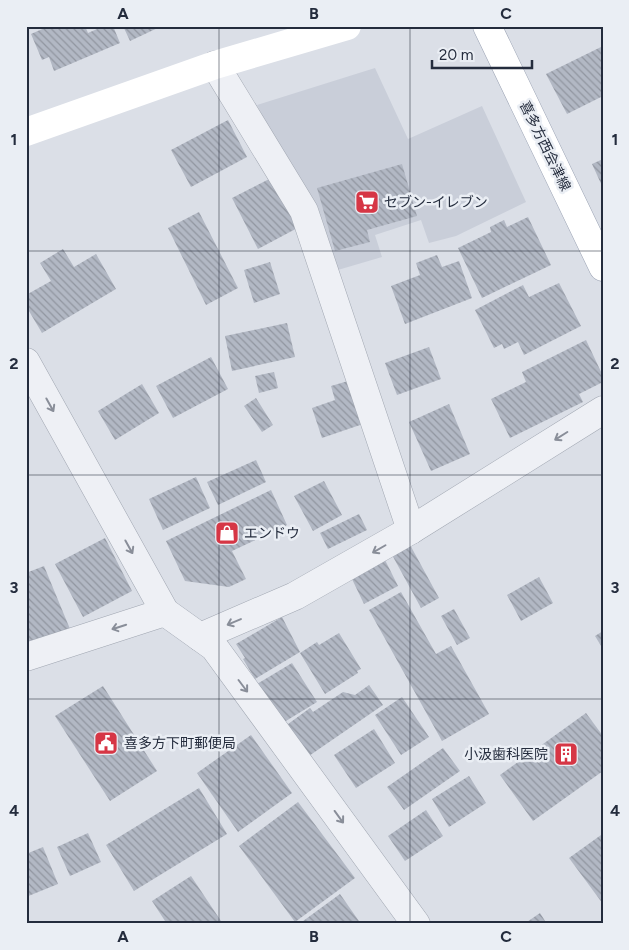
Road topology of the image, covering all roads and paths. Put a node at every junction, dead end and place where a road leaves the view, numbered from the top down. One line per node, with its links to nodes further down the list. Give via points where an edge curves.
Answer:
1 (347, 26): 3 (street)
2 (487, 26): 5 (street, 喜多方西会津線)
3 (216, 65): 4 (street); 8 (street, via 304,211)
4 (26, 132)
5 (603, 266)
6 (26, 362): 9 (street, one-way to 9)
7 (603, 410): 8 (street, one-way to 8)
8 (411, 530): 10 (street, one-way to 10)
9 (165, 612): 10 (street); 11 (street, one-way to 11)
10 (207, 642): 12 (street, one-way to 12)
11 (26, 657)
12 (416, 924)

